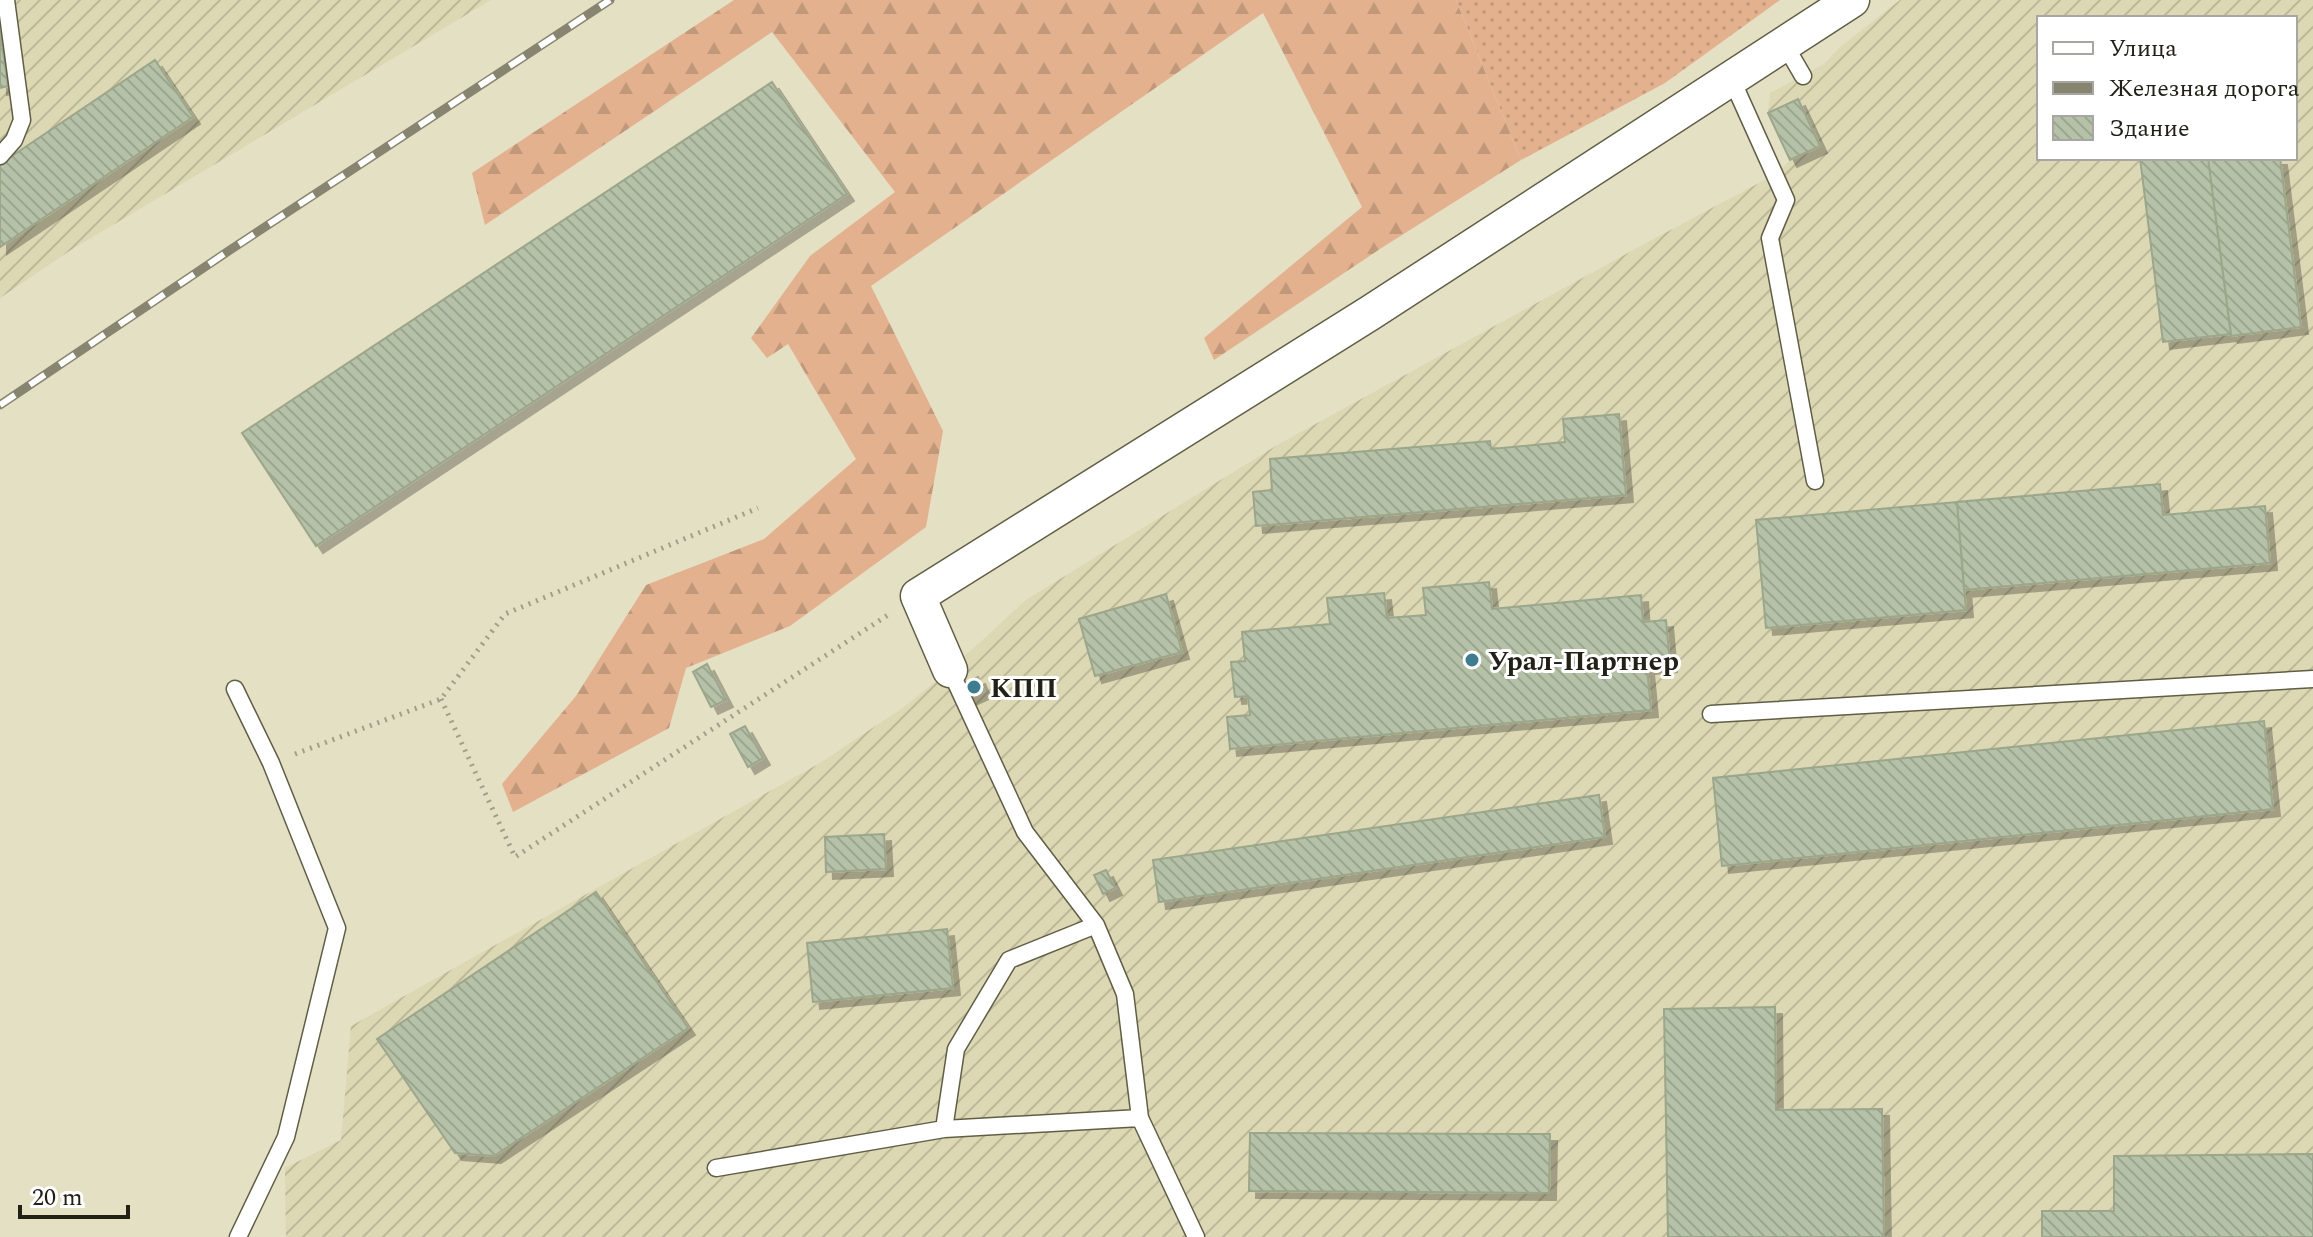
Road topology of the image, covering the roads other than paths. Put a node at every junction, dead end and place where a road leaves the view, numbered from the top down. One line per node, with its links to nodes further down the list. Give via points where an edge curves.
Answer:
1 (6, 0): 6 (lane, via 22,120)
2 (1852, 0): 3 (street)
3 (1785, 45): 4 (lane); 5 (street)
4 (1803, 76)
5 (1732, 80): 7 (lane, via 1786,200 1770,238); 8 (street, via 918,596)
6 (0, 156)
7 (1815, 481)
8 (950, 670): 12 (lane, via 1025,832)
9 (2313, 679): 11 (lane)
10 (235, 689): 16 (lane, via 271,763 337,928 286,1137)
11 (1711, 714)
12 (1096, 925): 13 (lane, via 1125,994); 14 (lane, via 1009,960 956,1049)
13 (1140, 1118): 14 (lane); 17 (lane)
14 (944, 1129): 15 (lane)
15 (716, 1168)
16 (238, 1237)
17 (1196, 1237)

